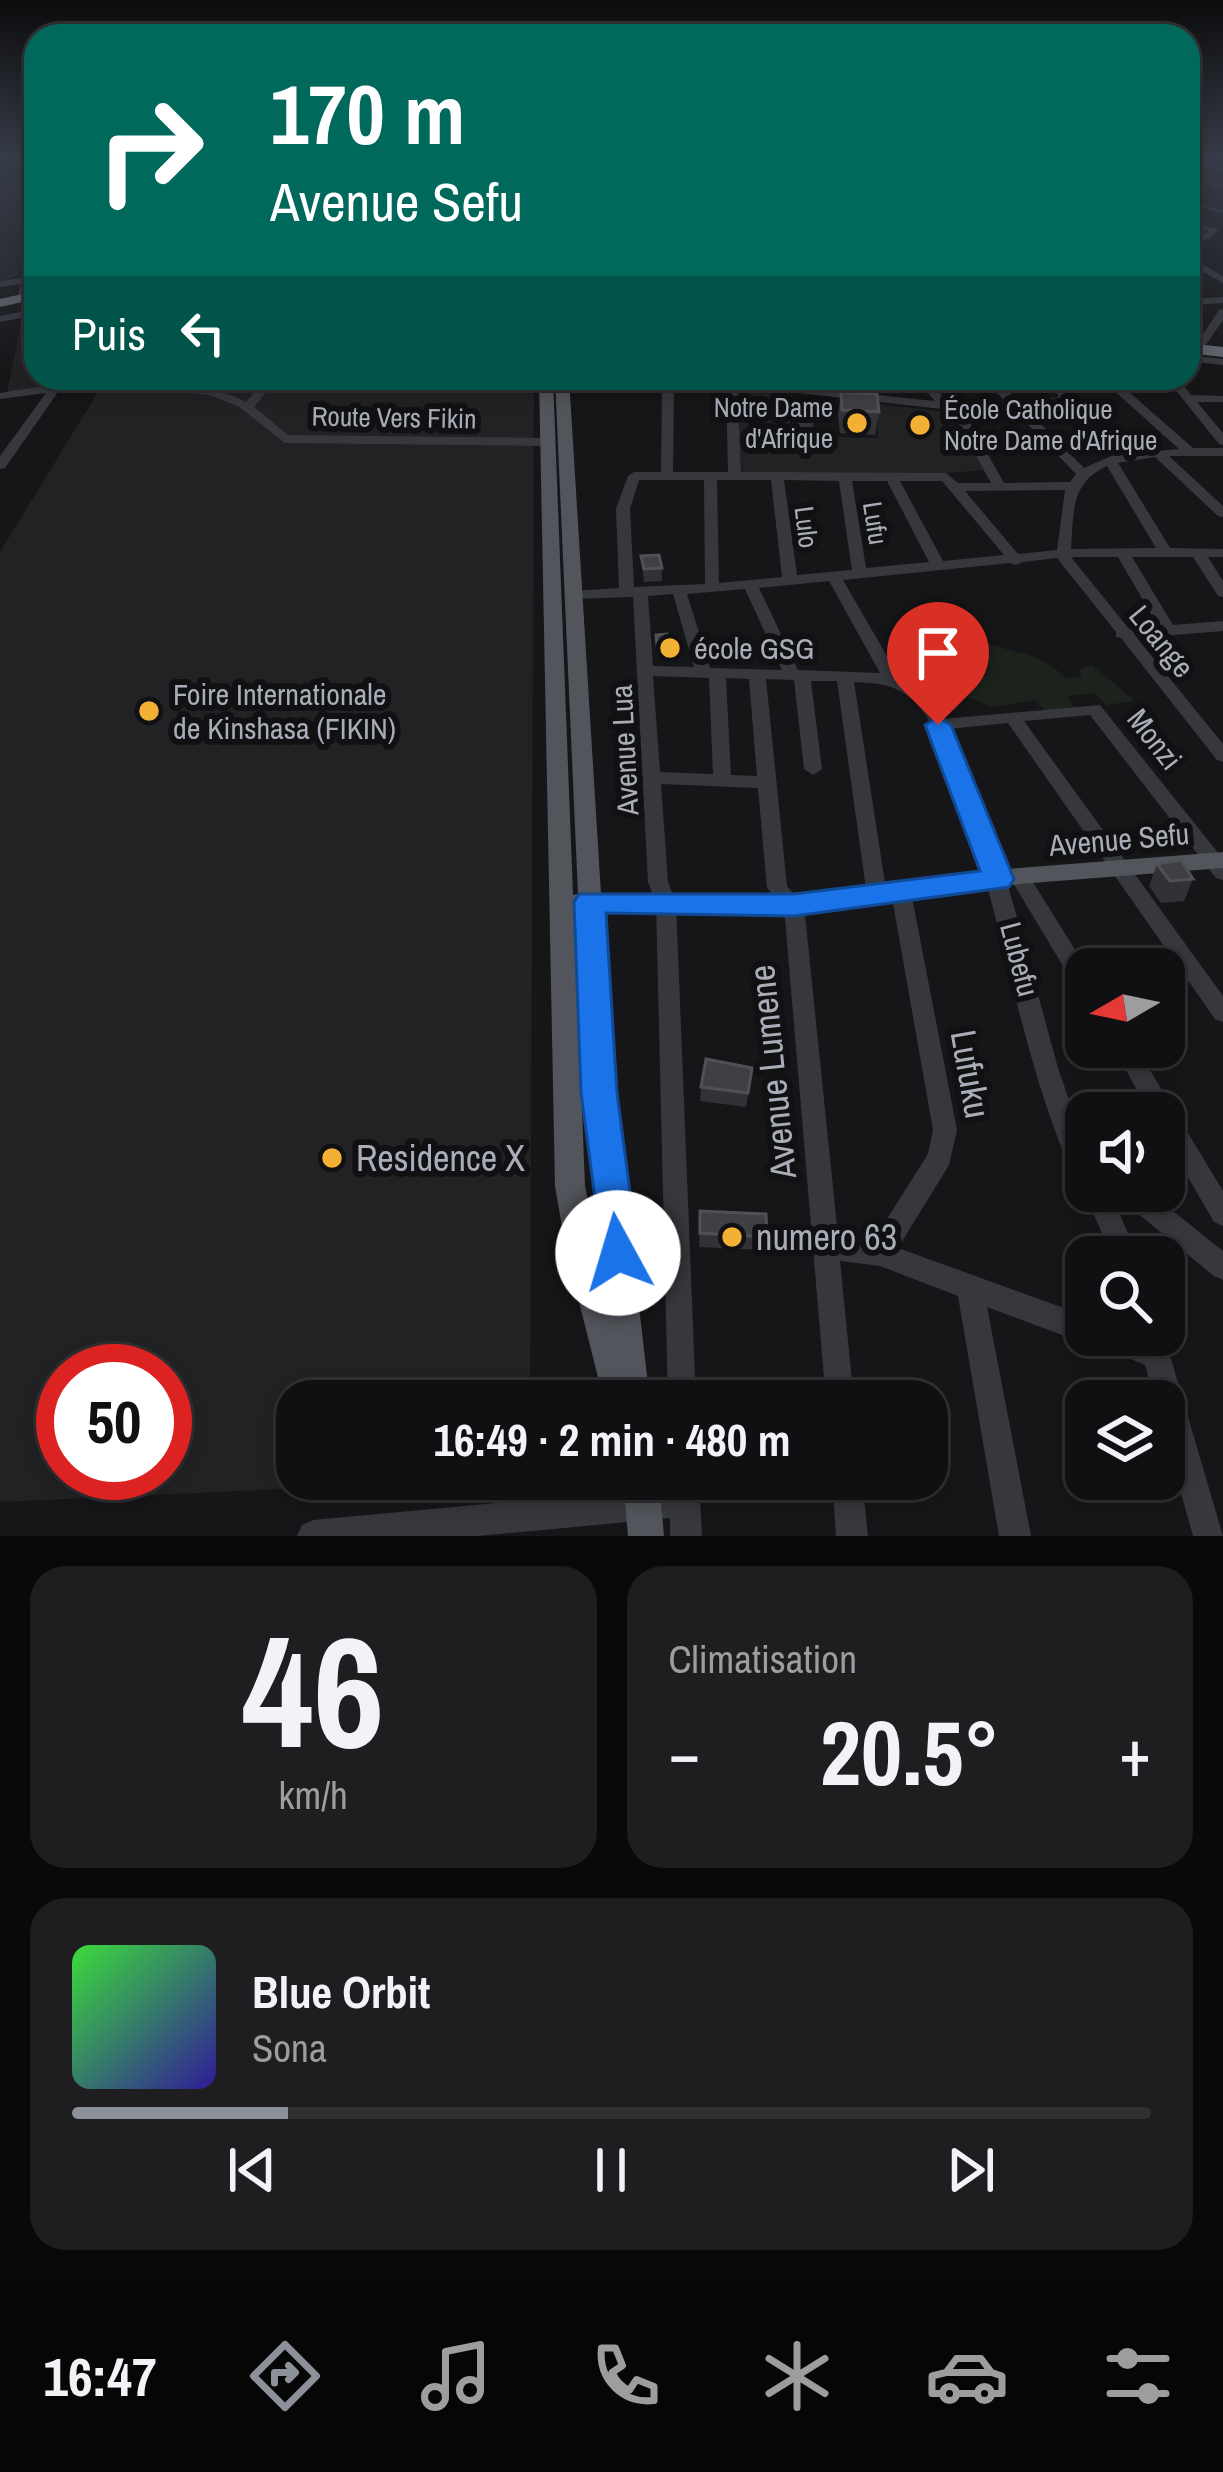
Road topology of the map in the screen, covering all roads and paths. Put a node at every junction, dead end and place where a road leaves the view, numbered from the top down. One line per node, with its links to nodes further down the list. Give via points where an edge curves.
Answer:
1 (1223, 312): 2 (street)
2 (1211, 350)
3 (86, 390): 16 (street, Route Vers Fikin)
4 (193, 390): 25 (street, Route Vers Fikin)
5 (262, 390): 25 (street)
6 (671, 390): 33 (street)
7 (732, 390): 35 (street)
8 (792, 390): 17 (street)
9 (808, 390): 17 (street)
10 (867, 390): 21 (street)
11 (933, 390): 24 (street)
12 (1001, 390): 23 (street)
13 (1060, 390): 22 (street)
14 (1120, 390): 29 (street)
15 (1183, 390): 19 (street)
16 (53, 391): 18 (street); 32 (street)
17 (810, 393): 21 (street)
18 (0, 396)
19 (1190, 398): 20 (street); 27 (street)
20 (1223, 399)
21 (875, 400): 24 (street)
22 (1060, 401): 23 (street); 31 (street)
23 (1014, 404): 24 (street); 39 (street)
24 (950, 407): 40 (street)
25 (247, 408): 26 (street, Route Vers Fikin, via 285,440)
26 (554, 410): 58 (main road); 80 (main road)
27 (1223, 441)
28 (1223, 452): 29 (street)
29 (1191, 453): 30 (street)
30 (1159, 454): 31 (street); 42 (street)
31 (1114, 459): 39 (street); 44 (street)
32 (0, 465)
33 (668, 477): 34 (street); 56 (street, Avenue Lua, via 634,476 623,509)
34 (710, 478): 35 (street); 54 (street)
35 (735, 478): 36 (street)
36 (777, 479): 37 (street); 52 (street, Lulo)
37 (845, 480): 38 (street); 50 (street, Lufu)
38 (893, 480): 41 (street, via 942,476); 49 (street)
39 (1078, 480): 40 (street); 47 (street)
40 (999, 486): 41 (street)
41 (957, 487): 48 (street)
42 (1223, 513)
43 (1121, 551): 44 (street); 47 (street); 60 (street)
44 (1165, 552): 45 (street)
45 (1198, 553): 46 (street); 57 (street)
46 (1223, 554)
47 (1063, 556): 48 (street); 61 (street, Loange)
48 (1016, 561): 49 (street)
49 (939, 567): 50 (street)
50 (860, 574): 51 (street)
51 (834, 576): 52 (street); 68 (street, Lubefu)
52 (790, 580): 53 (street)
53 (750, 584): 54 (street); 66 (street)
54 (712, 588): 55 (street)
55 (679, 591): 56 (street); 64 (street)
56 (634, 593): 58 (street); 63 (street, Avenue Lua)
57 (1223, 593)
58 (573, 595): 81 (main road)
59 (1216, 626): 60 (street); 62 (street)
60 (1167, 629): 61 (street)
61 (1122, 634): 71 (street, Loange)
62 (1223, 641)
63 (647, 671): 64 (street); 73 (street, Avenue Lua)
64 (710, 672): 65 (street); 74 (street)
65 (757, 673): 66 (street); 75 (street, Avenue Lumene)
66 (797, 675): 67 (street); 72 (street)
67 (845, 678): 68 (street); 79 (street, Lufuku)
68 (900, 681): 70 (street, Lubefu)
69 (1014, 719): 70 (street); 76 (street, Monzi, via 1094,709); 77 (street)
70 (938, 725): 78 (street, Lubefu)
71 (1223, 756)
72 (813, 769)
73 (653, 778): 74 (street); 82 (street, Avenue Lua)
74 (722, 781): 75 (street)
75 (767, 782): 83 (street, Avenue Lumene, via 776,887)
76 (1220, 864): 77 (main road, Avenue Sefu)
77 (1125, 871): 78 (main road, Avenue Sefu); 85 (street)
78 (1009, 878): 79 (main road, Avenue Sefu); 84 (street); 86 (street, Lubefu)
79 (889, 894): 83 (main road, Avenue Sefu); 91 (street, Lufuku, via 945,1130 940,1157)
80 (560, 902): 81 (main road, Avenue Sefu); 96 (main road, via 571,1186)
81 (590, 902): 82 (main road, Avenue Sefu); 97 (main road, via 599,1093)
82 (666, 903): 83 (main road, Avenue Sefu); 98 (street, Avenue Lua)
83 (794, 905): 90 (street, Avenue Lumene)
84 (1065, 957)
85 (1223, 1013)
86 (1065, 1099)
87 (1185, 1150): 89 (street)
88 (1155, 1212): 92 (street)
89 (1223, 1214)
90 (827, 1247): 91 (street); 99 (street, Avenue Lumene)
91 (880, 1254): 93 (street)
92 (1223, 1267)
93 (970, 1288): 94 (street); 106 (street)
94 (1065, 1322)
95 (1156, 1356): 107 (street)
96 (615, 1380)
97 (631, 1380)
98 (681, 1380)
99 (838, 1380)
100 (684, 1500): 104 (street)
101 (849, 1500): 105 (street)
102 (643, 1506): 103 (street)
103 (313, 1536)
104 (686, 1536)
105 (852, 1536)
106 (1015, 1536)
107 (1209, 1536)

